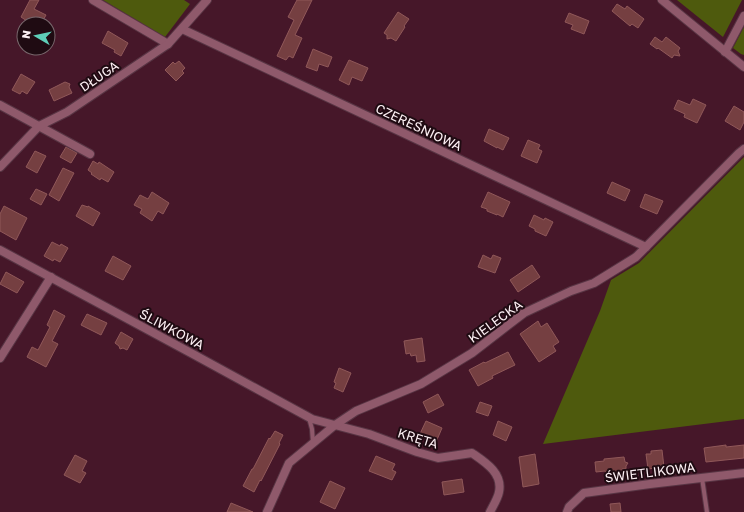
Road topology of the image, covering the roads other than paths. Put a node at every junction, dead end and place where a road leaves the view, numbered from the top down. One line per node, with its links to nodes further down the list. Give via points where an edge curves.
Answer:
1 (93, 0): 6 (street)
2 (207, 0): 5 (street, DŁUGA)
3 (662, 0): 7 (street)
4 (744, 16): 7 (street)
5 (182, 29): 6 (street, DŁUGA); 14 (street, CZEREŚNIOWA)
6 (168, 44): 10 (street, DŁUGA, via 67,112)
7 (725, 52): 8 (street)
8 (744, 67)
9 (0, 105): 10 (street)
10 (39, 126): 12 (street); 13 (street, DŁUGA)
11 (744, 149): 14 (street, KIELECKA)
12 (90, 154)
13 (0, 167)
14 (646, 246): 19 (street, KIELECKA, via 636,257 594,283 524,313 472,352 421,384 356,411)
15 (0, 250): 16 (street, ŚLIWKOWA)
16 (50, 277): 17 (street); 18 (street, ŚLIWKOWA)
17 (0, 358)
18 (308, 417): 19 (street, ŚLIWKOWA); 20 (lane)
19 (335, 425): 20 (street, KIELECKA); 24 (street, KRĘTA, via 438,458 472,453 488,464 499,478 499,492)
20 (313, 444): 23 (street, KIELECKA, via 289,464)
21 (744, 473): 22 (street, ŚWIETLIKOWA)
22 (702, 478): 25 (street, ŚWIETLIKOWA, via 584,493); 26 (lane)
23 (267, 512)
24 (490, 512)
25 (567, 512)
26 (706, 512)

